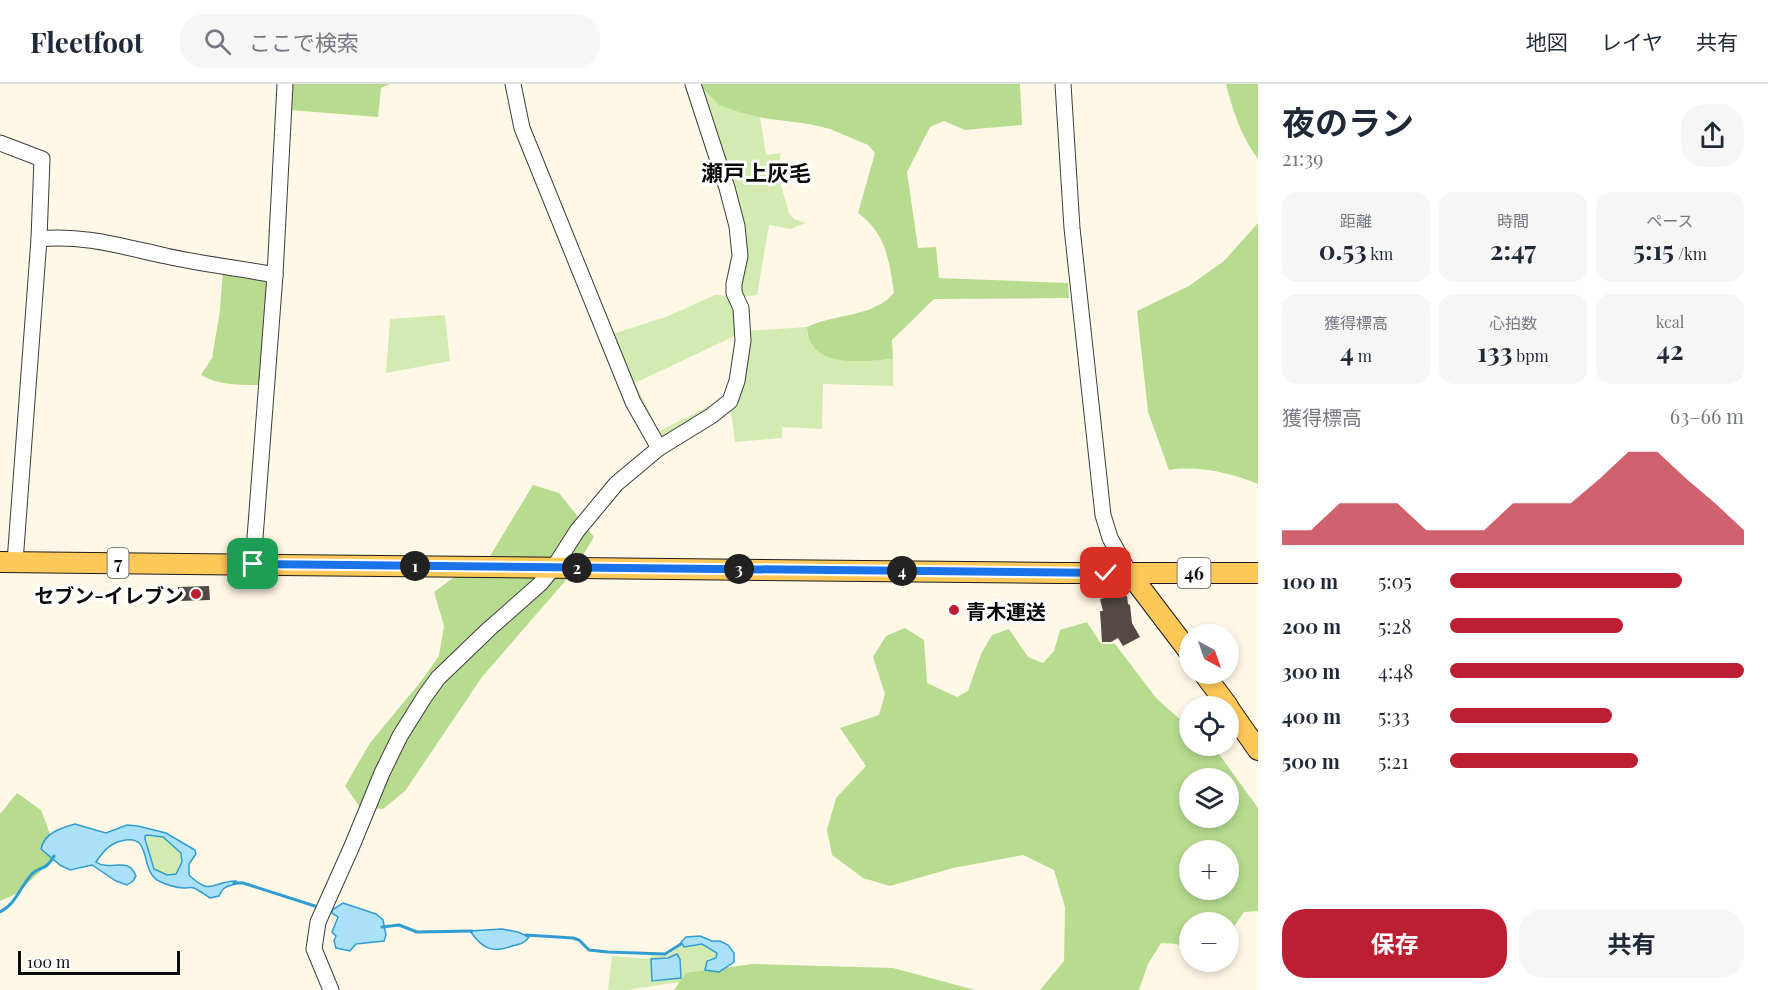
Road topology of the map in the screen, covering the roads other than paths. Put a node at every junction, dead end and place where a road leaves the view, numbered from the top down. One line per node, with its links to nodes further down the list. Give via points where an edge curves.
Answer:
1 (285, 84): 7 (street)
2 (513, 84): 8 (street, via 522,128 633,402)
3 (693, 84): 8 (street, via 737,226 740,256 734,293 741,308 743,340 730,401)
4 (1063, 84): 13 (street, via 1072,228 1103,515 1110,538)
5 (0, 143): 6 (street, via 42,159)
6 (39, 239): 7 (street, via 61,236 101,242); 9 (street)
7 (274, 275): 10 (street)
8 (659, 448): 11 (street, via 601,500)
9 (8, 562): 10 (main road, 7)
10 (253, 564): 11 (main road, 7)
11 (554, 567): 13 (main road, 7); 17 (street, via 438,678 400,736 318,922 314,948)
12 (1258, 573): 13 (main road, 46)
13 (1130, 574): 14 (main road)
14 (1179, 639)
15 (1239, 723): 16 (main road)
16 (1258, 750)
17 (331, 990)

